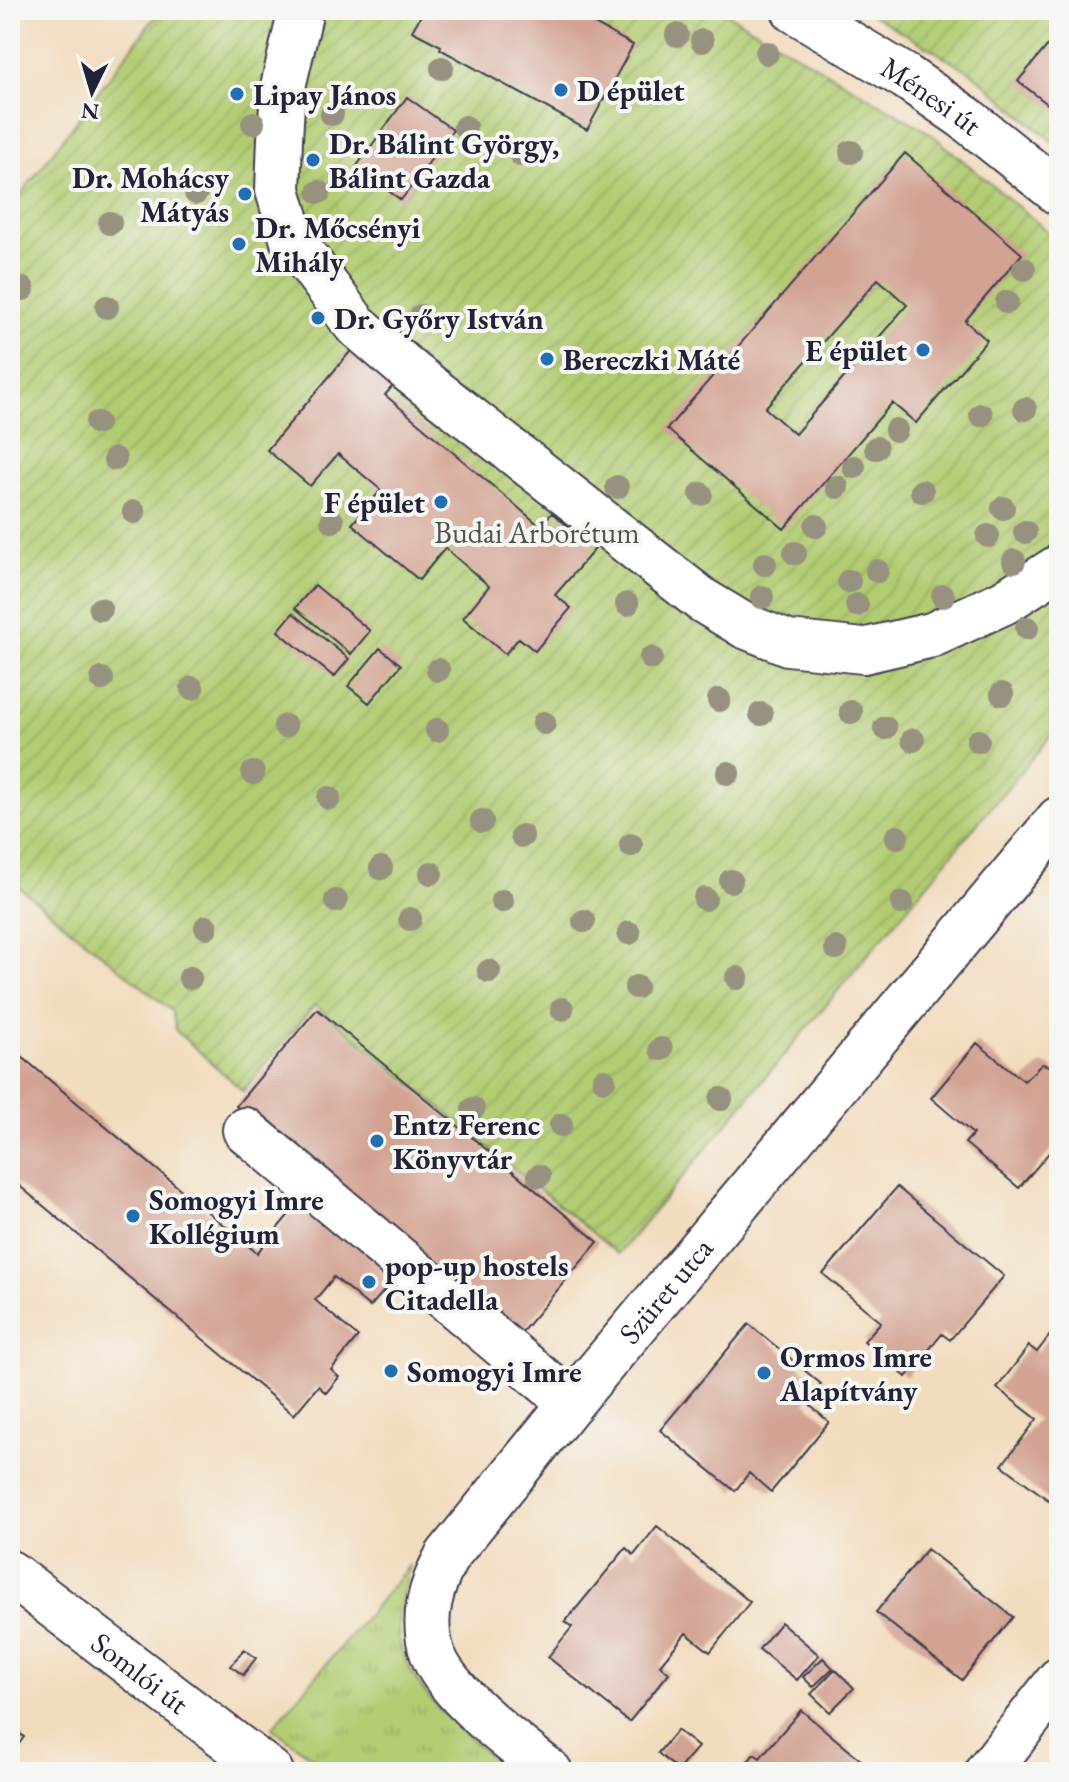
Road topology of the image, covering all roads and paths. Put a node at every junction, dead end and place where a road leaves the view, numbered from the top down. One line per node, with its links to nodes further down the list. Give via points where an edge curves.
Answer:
1 (301, 10): 4 (street, via 283,87 278,190 293,241 355,324 702,600 745,626 788,643 863,651 932,635 1004,602)
2 (794, 10): 3 (street, Ménesi út, via 941,101)
3 (1059, 193)
4 (1059, 567)
5 (1059, 819): 7 (street, Szüret utca)
6 (245, 1130): 7 (street)
7 (571, 1403): 11 (street, Szüret utca, via 447,1556 428,1604 432,1655 444,1672 491,1723)
8 (10, 1573): 10 (street, Somlói út)
9 (1059, 1680): 12 (street)
10 (246, 1765)
11 (550, 1772)
12 (987, 1772)

